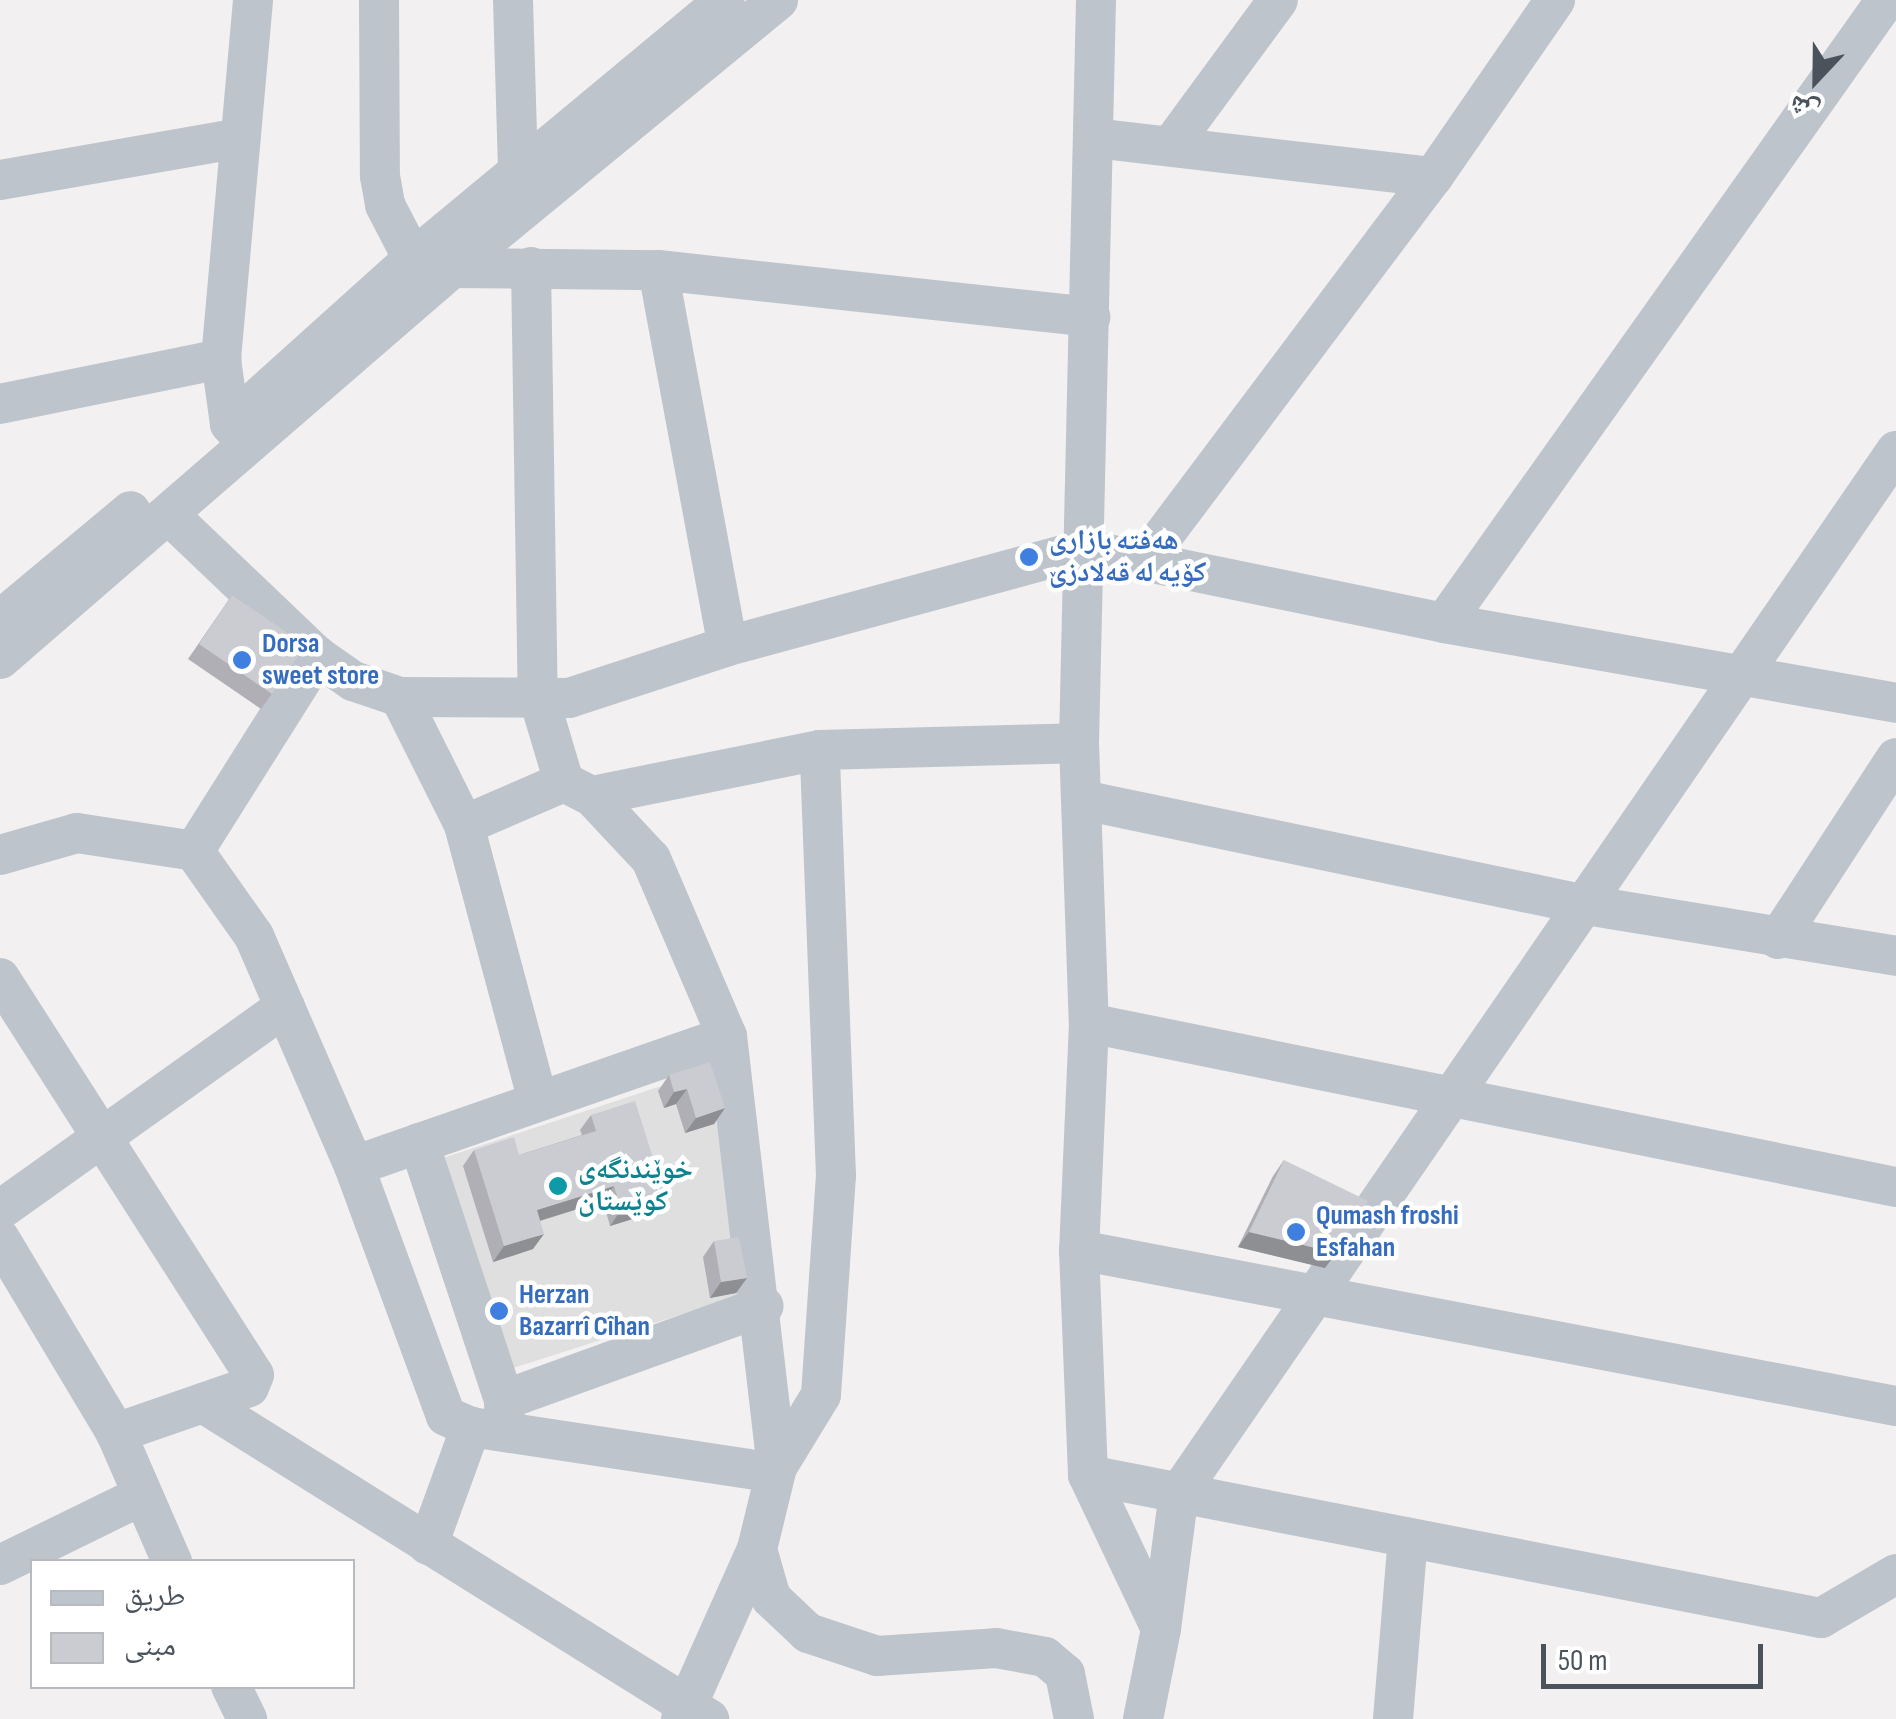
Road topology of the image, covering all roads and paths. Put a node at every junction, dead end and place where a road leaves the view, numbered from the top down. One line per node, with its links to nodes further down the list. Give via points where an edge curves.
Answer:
1 (253, 0): 10 (street)
2 (379, 0): 16 (street, via 380,176 384,205)
3 (513, 0): 13 (street)
4 (725, 0): 13 (street)
5 (778, 0): 18 (street)
6 (1096, 0): 11 (street)
7 (1278, 0): 12 (street)
8 (1556, 0): 14 (street)
9 (1886, 0): 29 (street)
10 (240, 138): 15 (street); 21 (street)
11 (1094, 138): 12 (street); 20 (street)
12 (1173, 143): 14 (street)
13 (518, 172): 16 (street)
14 (1434, 177): 27 (street)
15 (0, 180)
16 (413, 258): 23 (street)
17 (531, 267): 18 (street); 19 (street); 34 (street)
18 (452, 268): 23 (street)
19 (658, 270): 20 (street); 30 (street)
20 (1090, 317): 26 (street)
21 (221, 359): 22 (street); 23 (street)
22 (0, 404)
23 (239, 434): 25 (street); 28 (street)
24 (1896, 452): 33 (street)
25 (169, 514): 31 (street); 32 (street)
26 (1084, 549): 27 (street); 30 (street); 37 (street)
27 (1145, 560): 29 (street)
28 (0, 620)
29 (1444, 623): 33 (street)
30 (728, 646): 34 (street, via 569,698)
31 (318, 656): 35 (street, via 353,682); 43 (street)
32 (0, 659)
33 (1738, 674): 36 (street); 45 (street)
34 (538, 695): 35 (street); 40 (street)
35 (400, 697): 42 (street)
36 (1896, 702)
37 (1080, 743): 38 (street); 41 (street)
38 (820, 750): 40 (street); 67 (street, via 836,1176 821,1395)
39 (1896, 758): 46 (street)
40 (578, 789): 42 (street); 51 (street, via 651,858)
41 (1084, 800): 45 (street); 50 (street)
42 (464, 825): 53 (street)
43 (194, 851): 44 (street, via 77,833); 49 (street, via 254,936)
44 (0, 855)
45 (1586, 905): 46 (street); 52 (street)
46 (1778, 939): 47 (street)
47 (1896, 956)
48 (0, 978): 54 (street)
49 (285, 1008): 54 (street); 56 (street)
50 (1089, 1023): 52 (street); 60 (street)
51 (727, 1036): 53 (street); 62 (street)
52 (1450, 1100): 57 (street); 61 (street)
53 (538, 1101): 55 (street)
54 (102, 1138): 58 (street); 63 (street, via 254,1375 249,1387)
55 (418, 1143): 56 (street); 65 (street)
56 (354, 1166): 65 (street, via 446,1416)
57 (1896, 1187)
58 (0, 1210)
59 (0, 1239): 66 (street)
60 (1078, 1250): 61 (street); 68 (street)
61 (1316, 1293): 64 (street); 69 (street)
62 (762, 1306): 65 (street); 67 (street)
63 (203, 1403): 66 (street); 72 (street)
64 (1896, 1406)
65 (493, 1420): 67 (street, via 756,1470); 72 (street)
66 (116, 1433): 70 (street)
67 (778, 1467): 73 (street)
68 (1088, 1476): 69 (street); 77 (street)
69 (1179, 1493): 71 (street); 77 (street)
70 (141, 1496): 74 (street); 75 (street)
71 (1408, 1538): 76 (street, via 1821,1618); 83 (street)
72 (428, 1545): 79 (street)
73 (757, 1549): 79 (street); 81 (street, via 771,1598 808,1633 876,1656 996,1648 1045,1657 1066,1674)
74 (171, 1559)
75 (0, 1565)
76 (1896, 1574)
77 (1161, 1629): 82 (street)
78 (232, 1689): 80 (street)
79 (693, 1715)
80 (246, 1719)
81 (1074, 1719)
82 (1143, 1719)
83 (1393, 1719)

